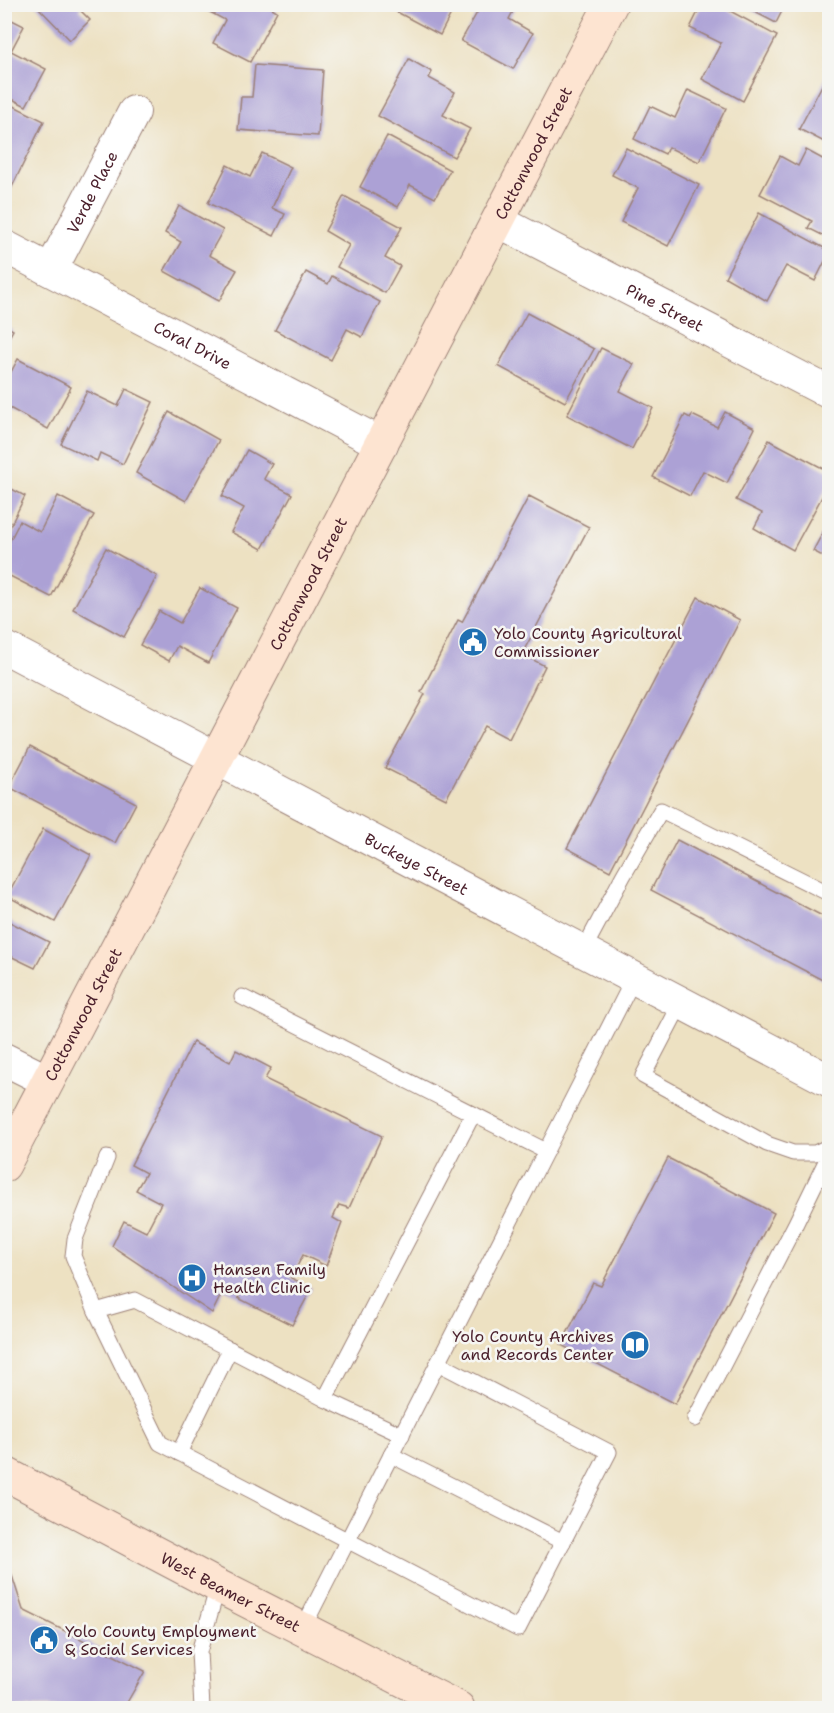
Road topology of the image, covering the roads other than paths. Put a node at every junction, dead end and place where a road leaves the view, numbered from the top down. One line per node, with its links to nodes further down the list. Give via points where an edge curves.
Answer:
1 (611, 4): 3 (street, Cottonwood Street)
2 (134, 112): 5 (street, Verde Place)
3 (498, 221): 6 (street, Pine Street); 7 (street, Cottonwood Street)
4 (4, 246): 5 (street, Coral Drive)
5 (51, 270): 7 (street, Coral Drive)
6 (828, 388)
7 (382, 444): 9 (street, Cottonwood Street)
8 (4, 646): 9 (street, Buckeye Street)
9 (217, 758): 11 (street, Buckeye Street); 17 (street, Cottonwood Street)
10 (830, 894): 11 (lane, via 662,810)
11 (583, 951): 12 (street, Buckeye Street)
12 (634, 978): 14 (street, Buckeye Street); 20 (lane)
13 (242, 998): 18 (lane)
14 (681, 1003): 16 (street, Buckeye Street); 19 (lane, via 643,1076 767,1144 793,1153 815,1153)
15 (4, 1059): 17 (street)
16 (830, 1081)
17 (48, 1082): 23 (street, Cottonwood Street)
18 (473, 1114): 20 (lane); 27 (lane)
19 (830, 1146)
20 (546, 1151): 26 (lane)
21 (830, 1153): 28 (lane)
22 (107, 1158): 24 (lane, via 74,1248)
23 (4, 1165)
24 (96, 1311): 25 (lane, via 135,1300); 30 (lane, via 160,1443)
25 (230, 1349): 27 (lane); 30 (lane)
26 (438, 1363): 29 (lane); 34 (lane, via 609,1452)
27 (325, 1399): 29 (lane)
28 (695, 1419)
29 (402, 1435): 31 (lane)
30 (179, 1453): 33 (lane)
31 (391, 1455): 33 (lane); 34 (lane)
32 (4, 1473): 35 (street, West Beamer Street)
33 (348, 1541): 34 (lane, via 518,1629); 36 (lane)
34 (563, 1542)
35 (218, 1586): 36 (street, West Beamer Street); 37 (lane, via 199,1652)
36 (303, 1628): 38 (street, West Beamer Street)
37 (202, 1708)
38 (458, 1708)

